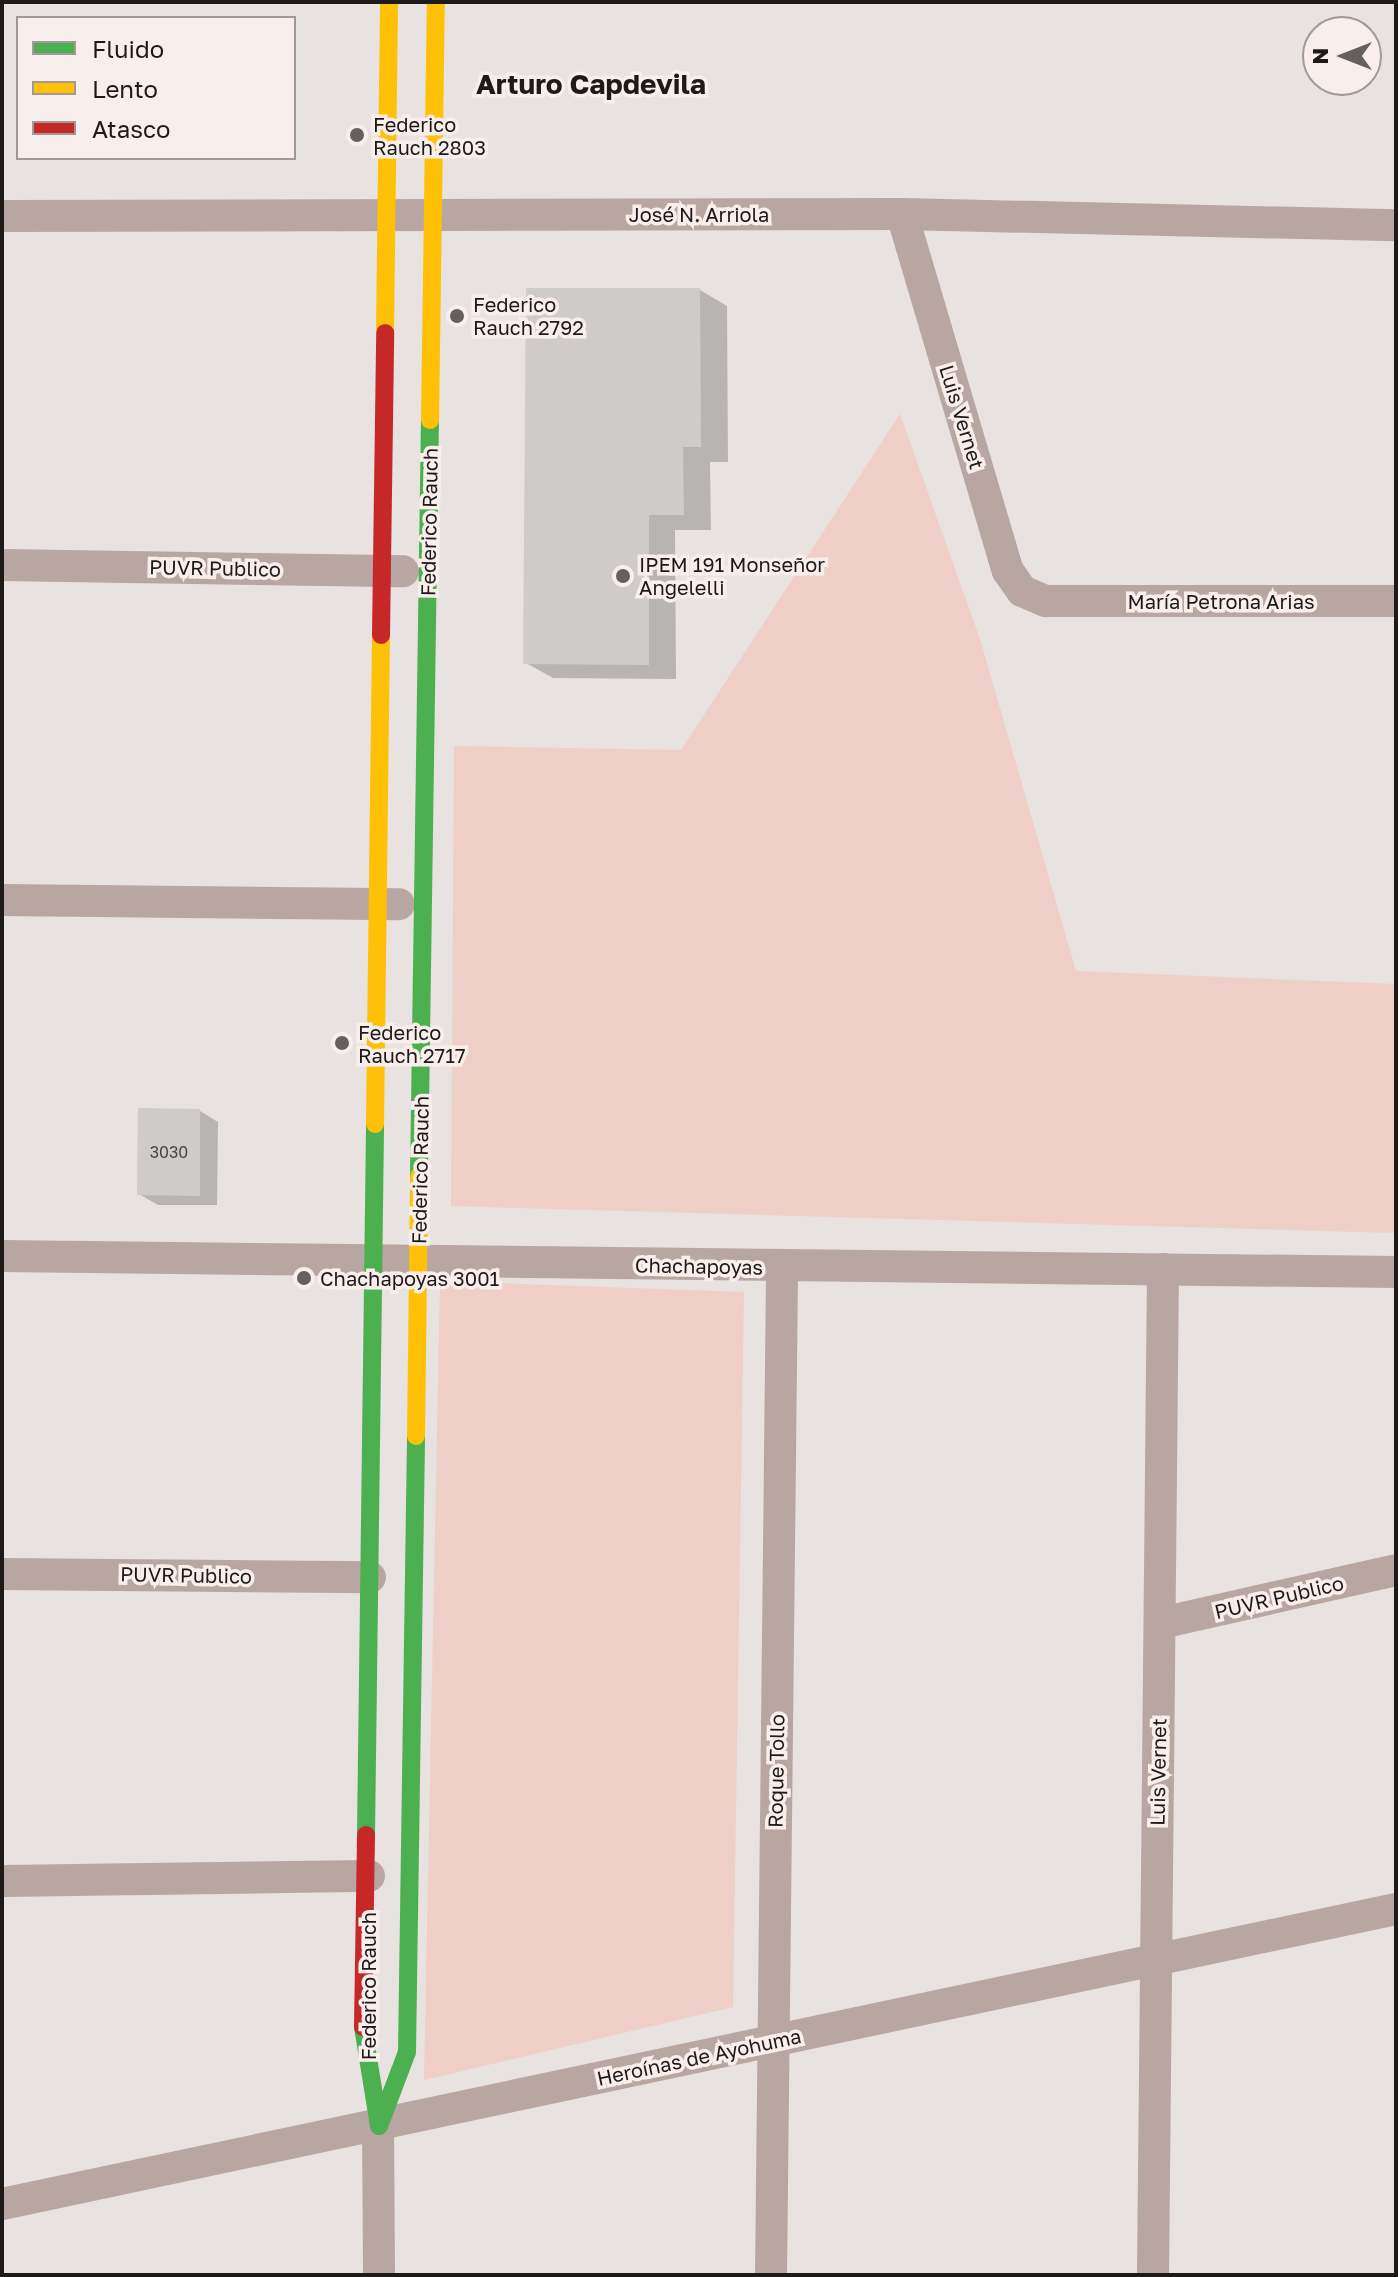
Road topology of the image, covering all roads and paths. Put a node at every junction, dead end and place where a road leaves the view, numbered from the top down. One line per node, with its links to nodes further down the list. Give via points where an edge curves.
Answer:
1 (389, 2): 3 (street, Federico Rauch)
2 (436, 2): 4 (street, Federico Rauch)
3 (386, 212): 4 (street, José N. Arriola); 6 (street, José N. Arriola); 9 (street, Federico Rauch)
4 (432, 214): 5 (street, José N. Arriola); 10 (street, Federico Rauch)
5 (902, 214): 7 (street, José N. Arriola); 11 (street, Luis Vernet, via 1008,571 1022,591)
6 (2, 216)
7 (1396, 225)
8 (2, 565): 9 (street, PUVR Publico)
9 (383, 571): 10 (street, PUVR Publico); 15 (street, Federico Rauch)
10 (428, 571): 14 (street, Federico Rauch)
11 (1046, 601): 12 (street, María Petrona Arias)
12 (1396, 601)
13 (2, 900): 15 (street)
14 (426, 903): 15 (street); 18 (street, Federico Rauch)
15 (378, 904): 17 (street, Federico Rauch)
16 (2, 1256): 17 (street, Chachapoyas)
17 (374, 1260): 18 (street, Chachapoyas); 24 (street, Federico Rauch)
18 (418, 1264): 19 (street, Chachapoyas); 31 (street, Federico Rauch, via 407,2052)
19 (782, 1267): 20 (street, Chachapoyas); 30 (street, Roque Tollo)
20 (1163, 1269): 21 (street, Chachapoyas); 25 (street, Luis Vernet)
21 (1396, 1272)
22 (1396, 1570): 25 (street, PUVR Publico)
23 (2, 1574): 24 (street, PUVR Publico)
24 (370, 1577): 26 (street, Federico Rauch)
25 (1161, 1623): 29 (street, Luis Vernet)
26 (369, 1876): 27 (street); 31 (street, Federico Rauch, via 363,2047)
27 (2, 1881)
28 (1396, 1909): 29 (street, Heroínas de Ayohuma)
29 (1153, 1963): 30 (street, Heroínas de Ayohuma); 35 (street, Luis Vernet)
30 (773, 2041): 31 (street, Heroínas de Ayohuma); 34 (street, Roque Tollo)
31 (378, 2126): 32 (street, Heroínas de Ayohuma); 33 (street, Federico Rauch)
32 (2, 2204)
33 (379, 2275)
34 (771, 2275)
35 (1153, 2275)

